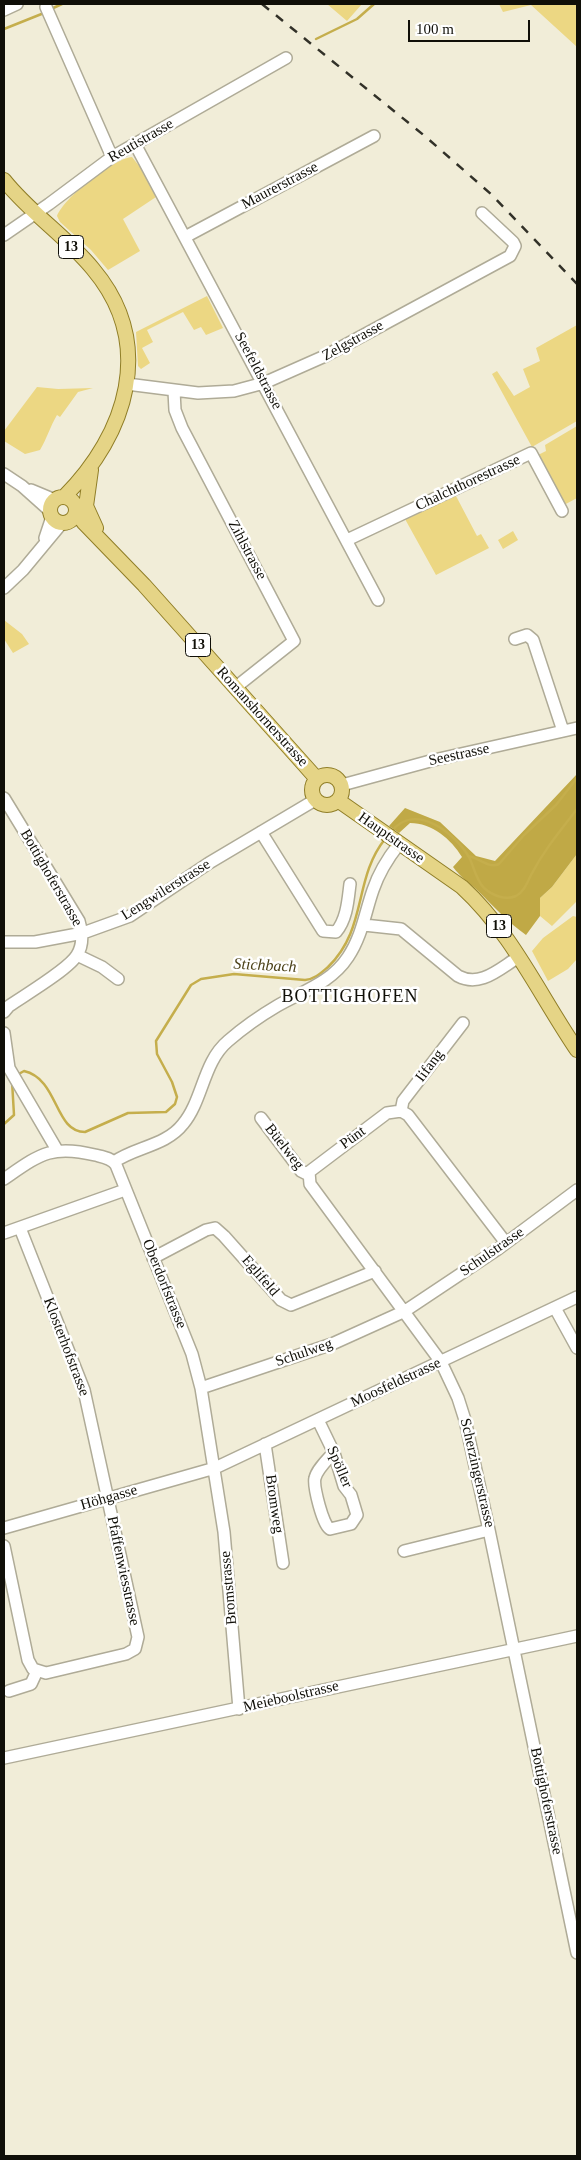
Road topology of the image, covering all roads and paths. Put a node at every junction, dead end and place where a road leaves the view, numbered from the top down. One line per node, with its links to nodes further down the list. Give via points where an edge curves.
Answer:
1 (17, 4): 2 (street)
2 (4, 10)
3 (48, 11): 7 (street)
4 (286, 58): 6 (street, Reutistrasse)
5 (374, 136): 12 (street, Maurerstrasse)
6 (135, 144): 7 (street, Reutistrasse); 12 (street, Seefeldstrasse)
7 (112, 157): 9 (street, Reutistrasse)
8 (4, 180): 9 (main road, 13)
9 (35, 213): 11 (street, Reutistrasse); 14 (main road, 13, via 81,256 105,284 116,306 128,348)
10 (482, 214): 13 (street, Zelgstrasse, via 513,242 515,246 510,256 325,356)
11 (4, 235)
12 (185, 236): 13 (street, Seefeldstrasse)
13 (264, 383): 15 (street, Zelgstrasse, via 221,393); 20 (street, Seefeldstrasse)
14 (128, 384): 15 (street, Zelgstrasse); 16 (main road, 13, via 117,424)
15 (174, 391): 25 (street, Zihlstrasse, via 175,410 182,428 294,641)
16 (87, 473): 19 (main road, 13); 21 (main road, 13, via 87,512)
17 (4, 474): 19 (street, Romanshornerstrasse)
18 (562, 510): 20 (street, Chalchthorestrasse, via 531,454)
19 (63, 511): 21 (main road, Romanshornerstrasse / 13); 22 (street, via 40,549)
20 (347, 540): 23 (street, Seefeldstrasse)
21 (107, 548): 25 (main road, Romanshornerstrasse / 13)
22 (4, 588)
23 (378, 600)
24 (515, 639): 27 (street, via 526,635 533,640)
25 (236, 687): 28 (main road, Romanshornerstrasse / 13)
26 (577, 728): 27 (street, Seestrasse)
27 (563, 731): 29 (street, Seestrasse)
28 (317, 779): 29 (main road, via 329,775); 31 (main road, via 312,789)
29 (342, 785): 32 (main road, via 343,794)
30 (4, 798): 38 (street, Bottighoferstrasse, via 79,921)
31 (315, 800): 32 (main road, via 325,806); 33 (street, Lengwilerstrasse)
32 (339, 801): 34 (main road, Hauptstrasse / 13)
33 (261, 832): 36 (street, via 323,931 336,932 341,925); 38 (street, Lengwilerstrasse, via 130,916)
34 (392, 839): 35 (main road, Hauptstrasse / 13); 37 (street)
35 (443, 874): 41 (main road, Hauptstrasse / 13, via 475,907); 43 (main road, Hauptstrasse / 13, via 462,887 494,920 529,970)
36 (350, 884)
37 (364, 925): 41 (street, via 401,930 458,976 468,980 486,978); 52 (street, via 349,956 335,973 274,1007 221,1048 211,1063 192,1112 177,1131)
38 (83, 933): 39 (street, Lengwilerstrasse, via 35,942); 40 (street)
39 (4, 942)
40 (77, 955): 42 (street); 44 (street)
41 (514, 960): 43 (main road, Hauptstrasse / 13)
42 (118, 979)
43 (539, 991): 47 (main road, Hauptstrasse / 13)
44 (4, 1012)
45 (463, 1023): 49 (street, Iifang, via 403,1101)
46 (4, 1033): 48 (street)
47 (576, 1045)
48 (11, 1074): 51 (street)
49 (401, 1110): 53 (street, Pünt, via 387,1113 314,1167); 59 (street)
50 (261, 1118): 53 (street, Büelweg, via 301,1171)
51 (57, 1150): 52 (street, via 83,1152); 54 (street)
52 (114, 1162): 55 (street, Oberdorfstrasse)
53 (308, 1175): 61 (street, via 310,1184)
54 (4, 1179)
55 (125, 1190): 57 (street); 60 (street, Oberdorfstrasse)
56 (577, 1190): 59 (street, Schulstrasse)
57 (20, 1228): 58 (street); 72 (street, Klosterhofstrasse, via 84,1390)
58 (4, 1233)
59 (506, 1243): 64 (street, Schulstrasse)
60 (153, 1258): 61 (street, Eglifeld, via 215,1228 281,1300 291,1305); 67 (street, Oberdorfstrasse, via 192,1354)
61 (375, 1271): 64 (street)
62 (577, 1297): 63 (street, Moosfeldstrasse)
63 (555, 1308): 65 (street); 66 (street, Moosfeldstrasse)
64 (405, 1311): 66 (street, Scherzingerstrasse); 67 (street, Schulweg, via 332,1344)
65 (577, 1348)
66 (441, 1362): 68 (street, Moosfeldstrasse); 74 (street, Scherzingerstrasse, via 465,1420)
67 (200, 1388): 71 (street, Oberdorfstrasse)
68 (318, 1420): 69 (street, Moosfeldstrasse); 70 (street, Spöller)
69 (265, 1444): 71 (street, Moosfeldstrasse); 77 (street, Bromweg)
70 (334, 1452): 70 (street, Spöller, via 357,1515 351,1524 334,1529 324,1524 315,1478)
71 (215, 1468): 72 (street, Höhgasse); 82 (street, Bromstrasse, via 224,1532)
72 (108, 1498): 73 (street, Höhgasse); 80 (street, Pfaffenwiesstrasse, via 138,1637 137,1646 126,1654)
73 (4, 1528)
74 (490, 1530): 76 (street); 79 (street, Scherzingerstrasse)
75 (4, 1546): 80 (street, via 28,1660)
76 (404, 1550)
77 (283, 1563)
78 (577, 1636): 79 (street, Meieboolstrasse)
79 (514, 1649): 82 (street, Meieboolstrasse); 84 (street, Bottighoferstrasse)
80 (37, 1672): 81 (street, via 31,1684)
81 (9, 1691)
82 (238, 1709): 83 (street, Meieboolstrasse)
83 (4, 1758)
84 (577, 1953)

